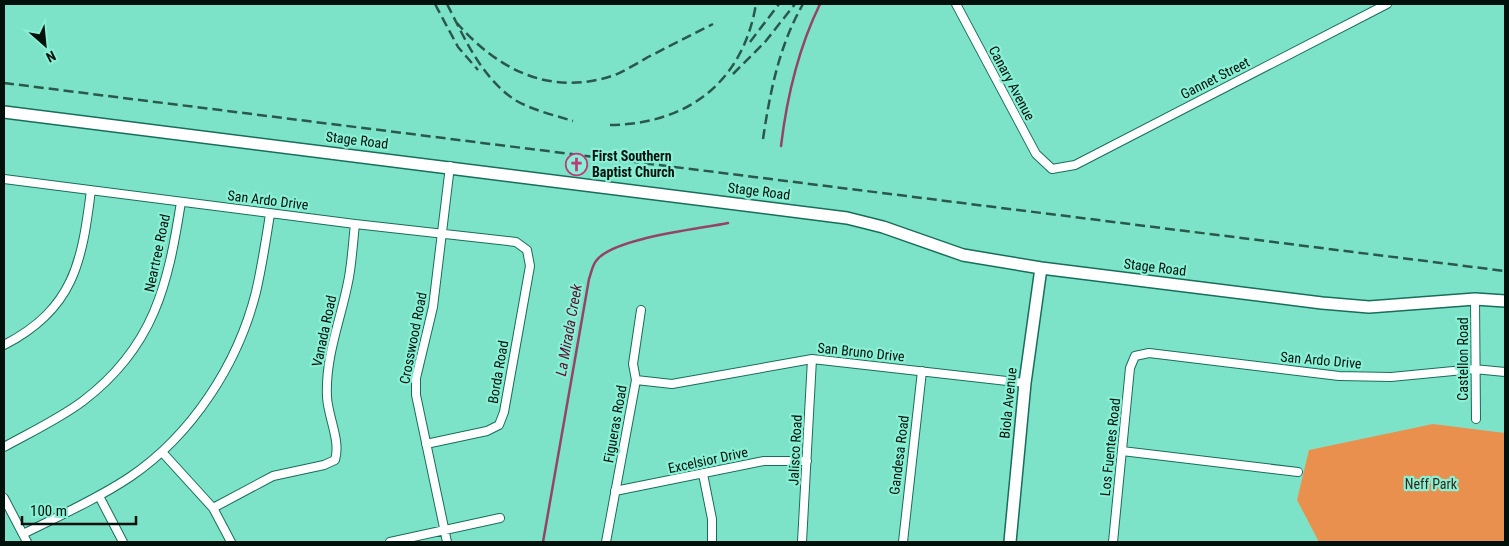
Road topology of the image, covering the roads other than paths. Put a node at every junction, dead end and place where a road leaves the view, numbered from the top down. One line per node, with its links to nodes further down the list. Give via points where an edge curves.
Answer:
1 (956, 4): 5 (street, Canary Avenue, via 1036,154)
2 (1387, 4): 5 (street, Gannet Street, via 1075,165)
3 (4, 112): 4 (main road, Stage Road)
4 (450, 166): 11 (street, Crosswood Road); 13 (main road, Stage Road, via 847,218 963,255)
5 (1052, 168)
6 (4, 179): 7 (street, San Ardo Drive)
7 (91, 190): 8 (street, San Ardo Drive); 17 (street, via 84,243 66,290 32,328)
8 (181, 202): 9 (street, San Ardo Drive); 27 (street, Neartree Road, via 163,291 154,315 124,363 83,402)
9 (270, 214): 10 (street, San Ardo Drive); 29 (street, via 256,293 233,354 197,412)
10 (354, 224): 11 (street, San Ardo Drive); 36 (street, Vanada Road, via 349,277 327,374 327,398 338,451 335,460 273,476)
11 (443, 234): 12 (street, San Ardo Drive, via 516,242); 26 (street, Crosswood Road, via 433,307 416,378 416,395)
12 (528, 250): 26 (street, Borda Road, via 530,266 499,425 487,431)
13 (1041, 268): 14 (main road, Stage Road, via 1370,307); 24 (main road, Biola Avenue)
14 (1475, 298): 15 (main road, Stage Road); 20 (street, Castellon Road)
15 (1505, 300)
16 (641, 310): 23 (street, Figueras Road, via 634,364)
17 (4, 345)
18 (1135, 356): 20 (street, San Ardo Drive, via 1149,352 1340,376 1391,377); 28 (street, Los Fuentes Road, via 1130,368)
19 (812, 359): 21 (street, San Bruno Drive); 23 (street, San Bruno Drive, via 690,382 672,384); 30 (street, Jalisco Road)
20 (1474, 369): 22 (street, San Ardo Drive); 25 (street, Castellon Road)
21 (922, 371): 24 (street, San Bruno Drive); 48 (street, Gandesa Road)
22 (1505, 372)
23 (636, 380): 33 (street, Figueras Road)
24 (1025, 383): 49 (main road, Biola Avenue)
25 (1476, 419)
26 (426, 444): 38 (street, Crosswood Road)
27 (4, 447)
28 (1122, 451): 31 (street); 50 (street, Los Fuentes Road)
29 (162, 452): 34 (street); 36 (street)
30 (808, 461): 32 (street, Excelsior Drive, via 764,461); 47 (street, Jalisco Road)
31 (1298, 472)
32 (703, 474): 33 (street, Excelsior Drive); 46 (street, via 712,519)
33 (615, 492): 45 (street, Figueras Road)
34 (99, 496): 39 (street); 41 (street)
35 (4, 498): 39 (street)
36 (212, 508): 42 (street)
37 (500, 518): 38 (street)
38 (445, 530): 43 (street); 44 (street, Crosswood Road)
39 (23, 534): 40 (street)
40 (28, 542)
41 (123, 542)
42 (231, 542)
43 (390, 542)
44 (447, 542)
45 (606, 542)
46 (712, 542)
47 (802, 542)
48 (904, 542)
49 (1010, 542)
50 (1113, 542)

